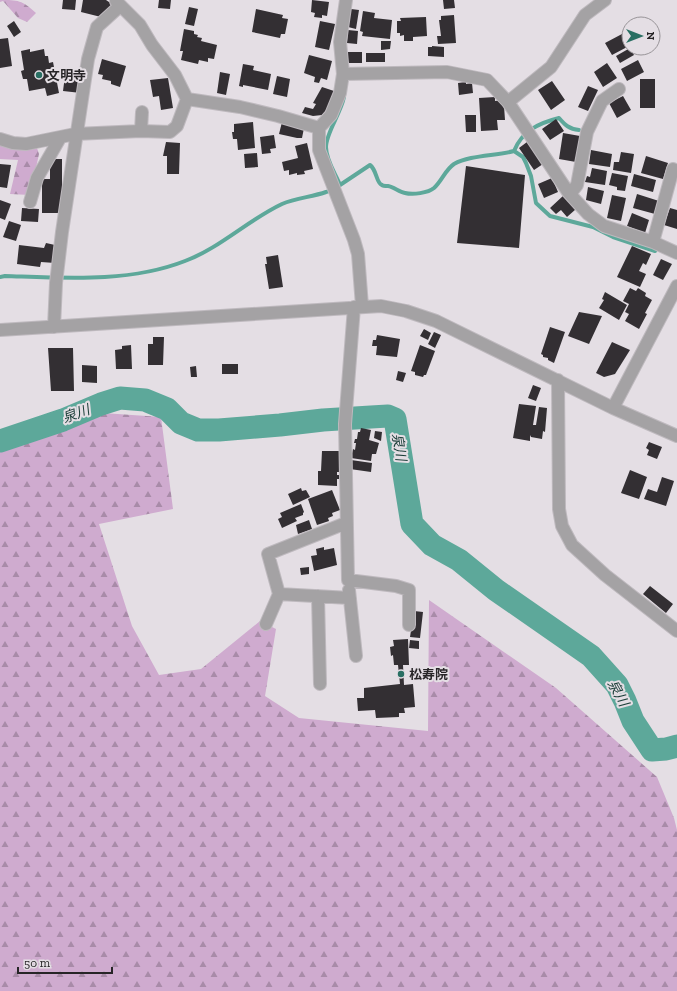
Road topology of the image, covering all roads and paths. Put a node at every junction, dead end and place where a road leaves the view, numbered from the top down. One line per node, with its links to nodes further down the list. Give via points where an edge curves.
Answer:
1 (346, 0): 4 (street, via 340,42)
2 (605, 0): 7 (street, via 585,16 551,67)
3 (118, 3): 6 (street, via 140,25 175,75); 11 (street, via 97,27 88,59)
4 (342, 74): 7 (street, via 447,72 487,80); 9 (street, via 340,94 331,115)
5 (618, 89): 15 (street, via 602,101 587,132 577,185)
6 (187, 99): 9 (street, via 240,107); 10 (street, via 177,126 170,132)
7 (508, 102): 15 (street)
8 (142, 112): 10 (street)
9 (319, 128): 20 (street, via 319,150 358,254)
10 (141, 131): 11 (street)
11 (75, 134): 12 (street); 21 (street, via 57,269)
12 (60, 138): 13 (street, via 26,144); 16 (street, via 38,178)
13 (0, 139)
14 (677, 171): 17 (street, via 673,169)
15 (570, 194): 17 (street, via 588,214 604,226)
16 (30, 202)
17 (653, 242): 18 (street)
18 (677, 253)
19 (677, 286): 24 (street)
20 (358, 307): 21 (street); 23 (street, via 387,307 436,321); 26 (street, via 345,424)
21 (54, 327): 22 (street)
22 (0, 330)
23 (558, 380): 24 (street); 33 (street, via 558,509 562,526 572,545 605,575)
24 (613, 408): 25 (street)
25 (677, 436)
26 (346, 523): 27 (street); 28 (street, via 268,554)
27 (348, 580): 30 (street); 32 (street, via 409,590)
28 (279, 594): 29 (street); 31 (street)
29 (318, 596): 30 (street); 35 (street)
30 (350, 598): 34 (street)
31 (266, 624)
32 (408, 625)
33 (677, 631)
34 (356, 656)
35 (320, 684)

